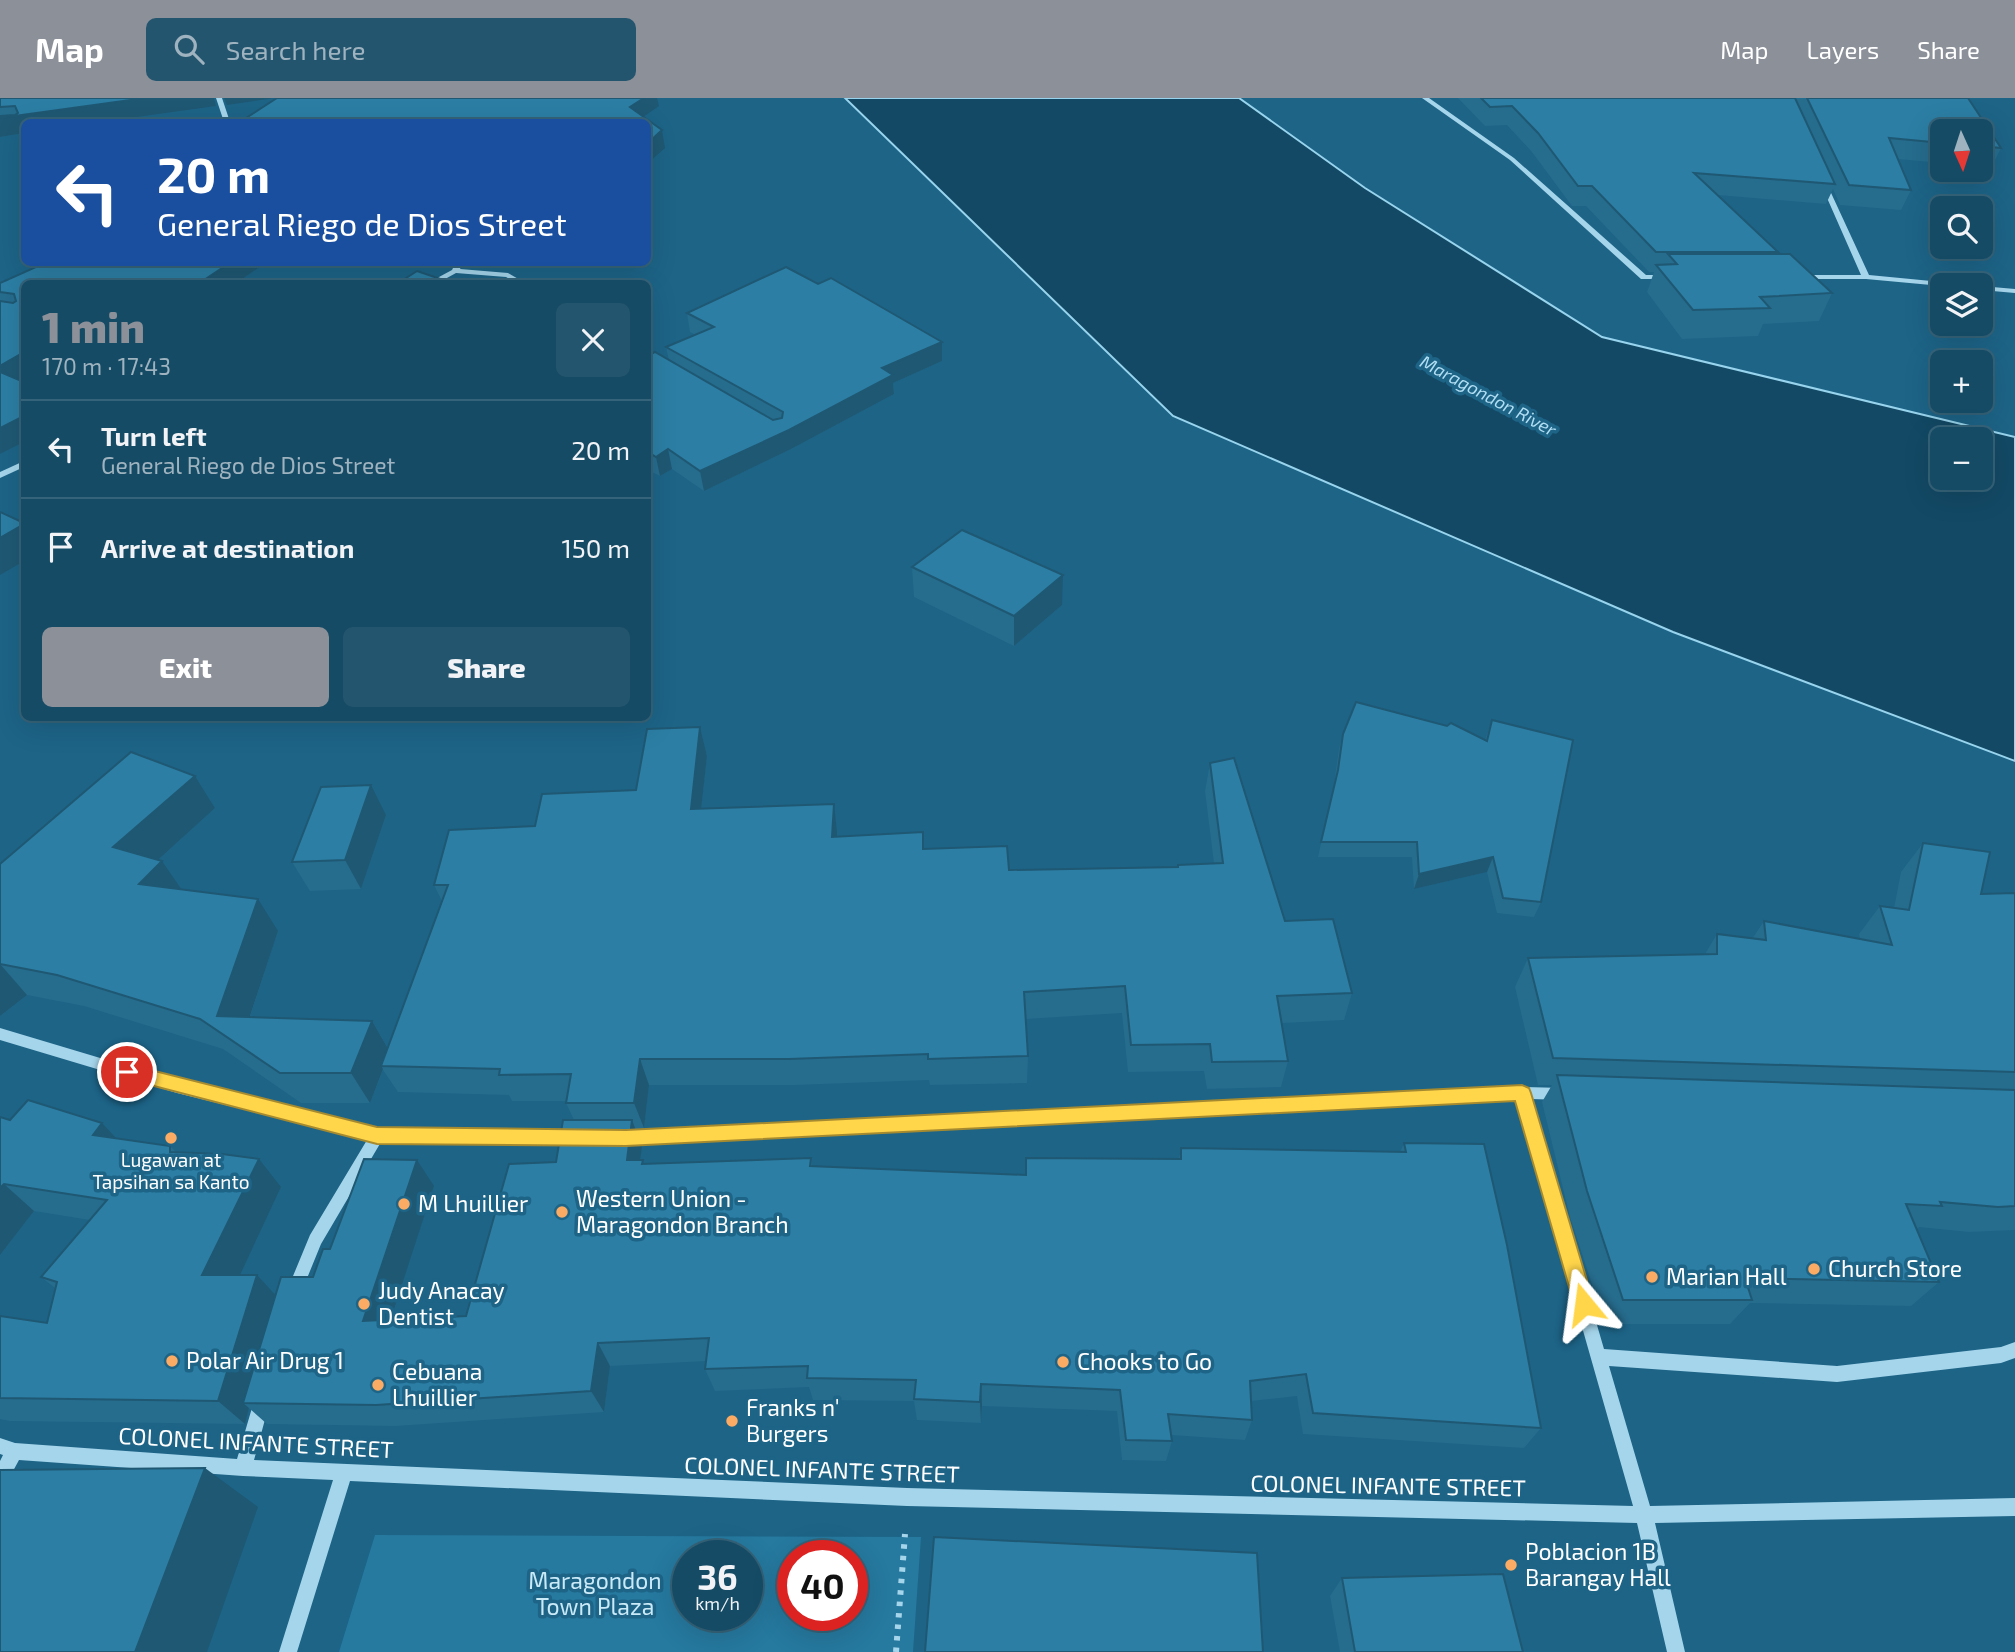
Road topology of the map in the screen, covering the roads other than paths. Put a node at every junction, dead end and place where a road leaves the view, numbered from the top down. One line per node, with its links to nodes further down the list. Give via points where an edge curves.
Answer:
1 (219, 98): 3 (street)
2 (1425, 98): 6 (street, via 1512,159 1644,277)
3 (227, 119)
4 (1817, 170): 8 (street)
5 (457, 267): 9 (street); 10 (street)
6 (1672, 277)
7 (1783, 277): 8 (street)
8 (1866, 277): 11 (street)
9 (436, 280)
10 (517, 280)
11 (1930, 283)
12 (1993, 289): 13 (street)
13 (2015, 291)
14 (21, 465): 15 (street)
15 (0, 475)
16 (0, 1034): 19 (street, via 177,1087)
17 (1522, 1093): 18 (street); 21 (street); 24 (street)
18 (1577, 1095)
19 (377, 1136): 20 (street); 22 (street, via 314,1240)
20 (585, 1137)
21 (612, 1138)
22 (291, 1303)
23 (2015, 1349): 24 (street, via 2001,1355 1837,1374)
24 (1599, 1357): 31 (street)
25 (265, 1391): 27 (street)
26 (7, 1448): 27 (street, COLONEL INFANTE STREET); 29 (street)
27 (243, 1468): 28 (street, COLONEL INFANTE STREET)
28 (344, 1472): 31 (street, COLONEL INFANTE STREET, via 907,1497); 32 (street)
29 (0, 1478)
30 (2015, 1507): 31 (lane)
31 (1644, 1515): 33 (street)
32 (288, 1652)
33 (1676, 1652)

